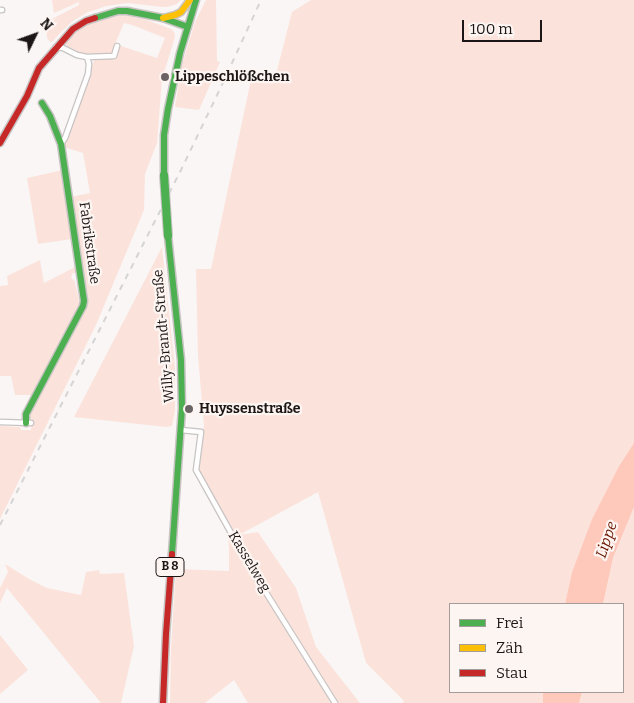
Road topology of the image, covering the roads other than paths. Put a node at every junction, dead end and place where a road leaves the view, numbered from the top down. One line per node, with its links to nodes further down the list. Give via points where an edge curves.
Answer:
1 (190, 0): 3 (main road, via 181,12)
2 (196, 0): 4 (main road, Willy-Brandt-Straße / B 8)
3 (163, 18): 4 (main road); 6 (main road, via 127,11 100,15 73,29)
4 (188, 27): 13 (main road, Willy-Brandt-Straße / B 8, bridge, via 164,135 168,236 181,360)
5 (117, 46): 7 (street, via 114,56)
6 (56, 47): 7 (street); 9 (main road, via 38,71)
7 (87, 57): 10 (street, via 88,74)
8 (42, 103): 10 (main road, Fabrikstraße)
9 (0, 143)
10 (61, 144): 12 (main road, Fabrikstraße, via 84,301 26,414)
11 (0, 422): 12 (street)
12 (28, 423)
13 (182, 430): 14 (main road, Willy-Brandt-Straße / B 8); 15 (street, Kasselweg, via 201,432 196,470 250,567)
14 (163, 703)
15 (335, 703)

